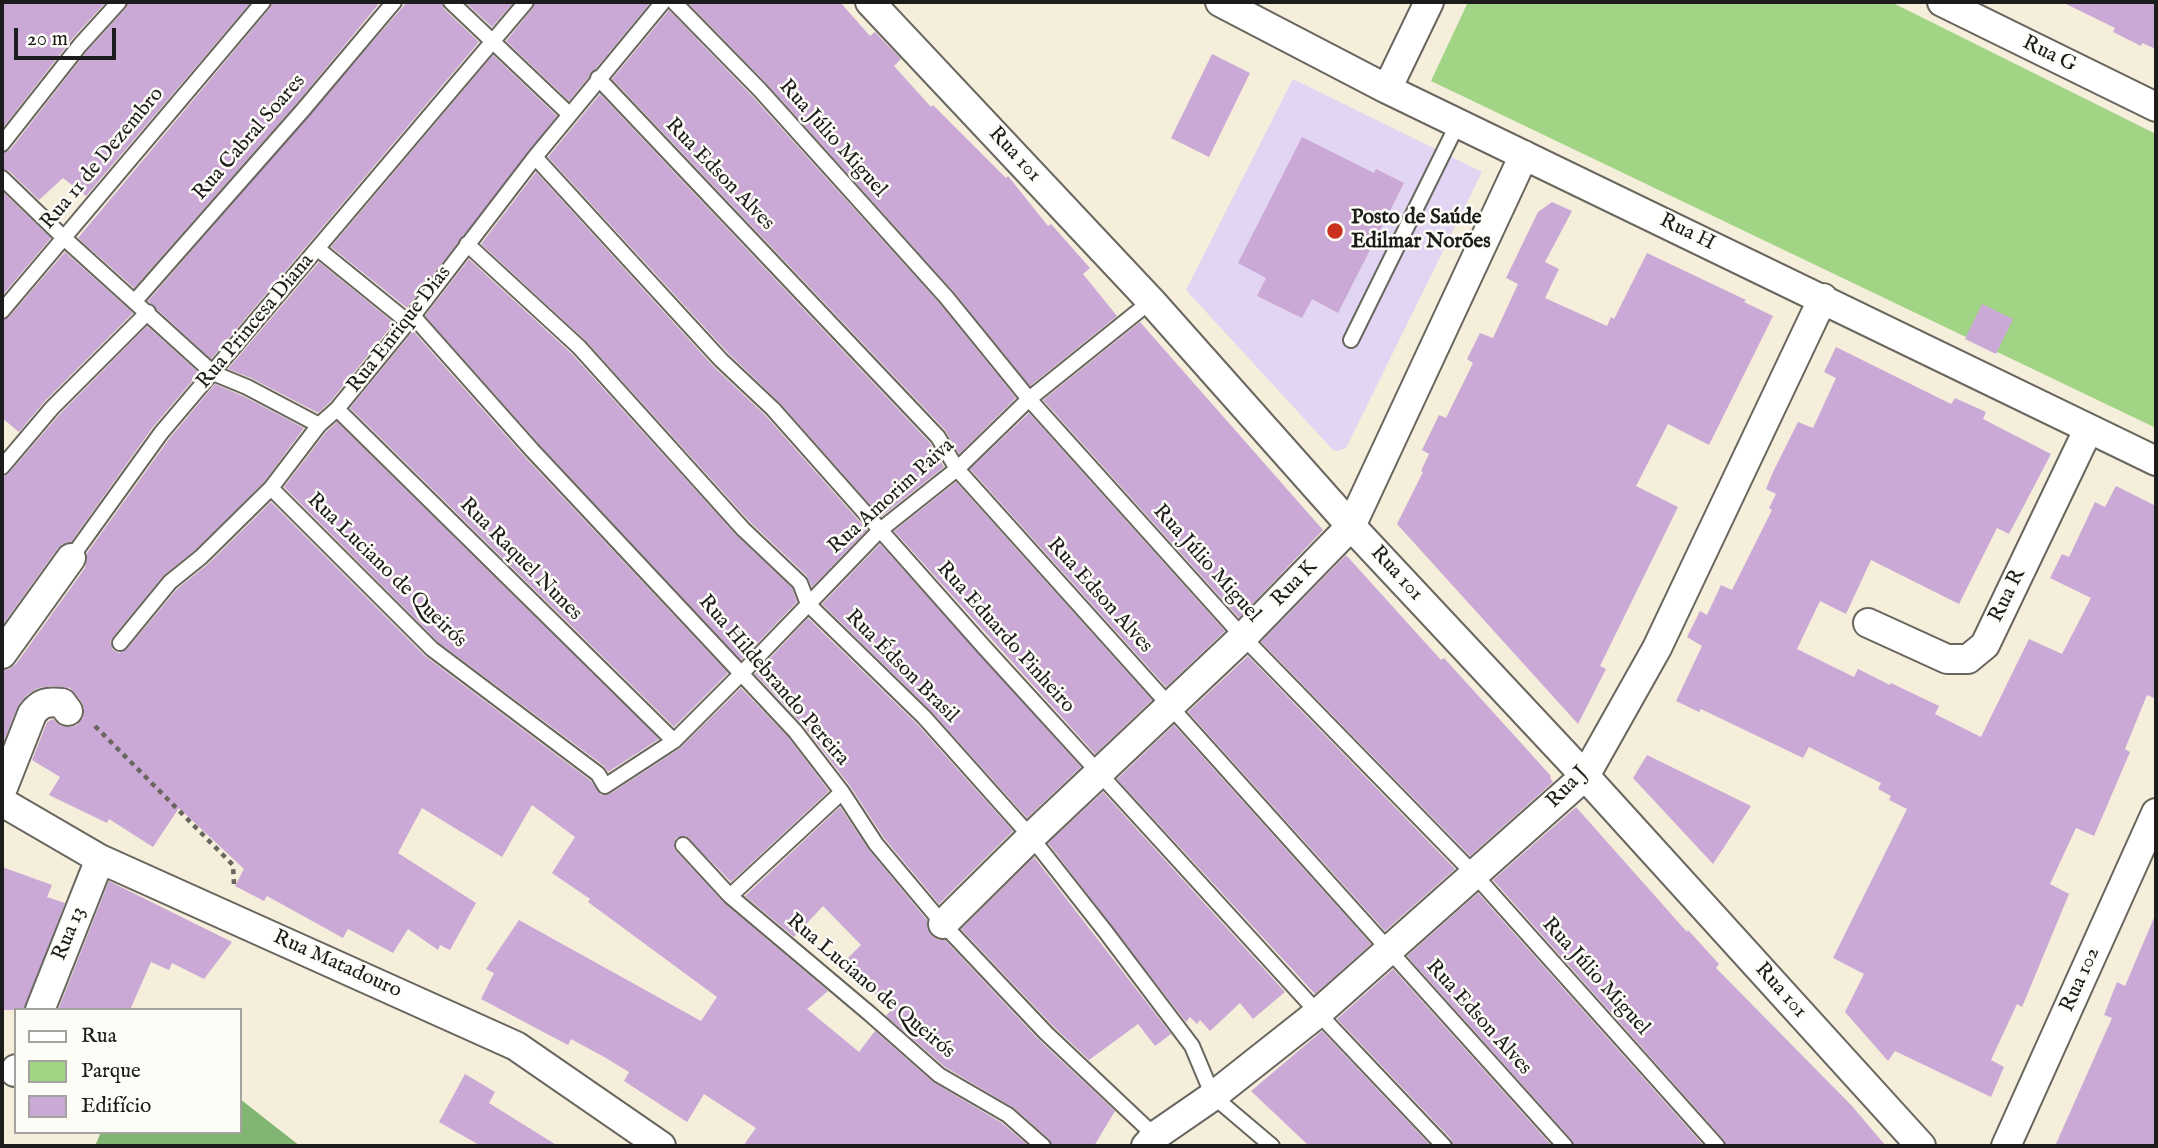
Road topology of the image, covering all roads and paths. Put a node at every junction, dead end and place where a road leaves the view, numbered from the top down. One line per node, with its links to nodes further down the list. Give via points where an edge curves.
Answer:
1 (118, 2): 18 (lane)
2 (263, 2): 22 (lane, Rua 11 de Dezembro)
3 (394, 2): 26 (lane, Rua Cabral Soares)
4 (450, 2): 12 (lane)
5 (526, 2): 12 (lane, Rua Princesa Diana)
6 (663, 2): 13 (lane, Rua Enrique Dias)
7 (674, 2): 33 (lane, Rua Júlio Miguel, via 760,90 947,298)
8 (870, 2): 27 (street, Rua 101)
9 (1220, 2): 14 (street, Rua H)
10 (1429, 2): 14 (street)
11 (1941, 2): 15 (street, Rua G)
12 (494, 41): 16 (lane); 24 (lane, Rua Princesa Diana)
13 (598, 78): 16 (lane, Rua Enrique Dias); 39 (lane, Rua Edson Alves, via 938,437)
14 (1387, 89): 17 (street, Rua H)
15 (2156, 107)
16 (569, 114): 20 (lane, Rua Enrique Dias)
17 (1458, 123): 19 (street, Rua H); 31 (lane)
18 (2, 144)
19 (1524, 155): 25 (street, Rua H); 41 (street, Rua K)
20 (535, 157): 23 (lane, Rua Enrique Dias); 42 (lane, Rua Eduardo Pinheiro, via 721,360 774,409)
21 (2, 178): 22 (lane)
22 (64, 238): 26 (lane); 28 (lane, Rua 11 de Dezembro)
23 (467, 244): 30 (lane, Rua Enrique Dias); 44 (lane, Rua Édson Brasil, via 579,347 743,529 800,583)
24 (318, 249): 30 (lane, Rua Hildebrando Pereira); 32 (lane, Rua Princesa Diana)
25 (1823, 298): 36 (street, Rua H); 54 (street, Rua J, via 1657,648)
26 (135, 301): 29 (lane)
27 (1151, 301): 33 (lane, Rua Amorim Paiva); 41 (street, Rua 101)
28 (2, 311)
29 (148, 312): 32 (lane); 38 (lane, via 52,408)
30 (410, 319): 34 (lane, Rua Enrique Dias); 49 (lane, Rua Hildebrando Pereira)
31 (1352, 340)
32 (213, 373): 35 (lane); 43 (lane, Rua Princesa Diana, via 161,433)
33 (1029, 399): 39 (lane, Rua Amorim Paiva); 46 (lane, Rua Júlio Miguel)
34 (337, 409): 35 (lane, Rua Enrique Dias); 52 (lane, Rua Raquel Nunes)
35 (320, 425): 40 (lane, Rua Enrique Dias)
36 (2088, 430): 37 (street, Rua H); 45 (street, Rua R, via 1985,645 1968,659 1947,659)
37 (2156, 461)
38 (2, 467)
39 (957, 468): 42 (lane, Rua Amorim Paiva); 50 (lane, Rua Edson Alves)
40 (271, 488): 47 (lane, Rua Enrique Dias, via 170,582); 55 (lane, Rua Luciano de Queirós, via 432,649 598,774)
41 (1351, 526): 46 (street, Rua K); 54 (street, Rua 101)
42 (879, 531): 44 (lane, Rua Amorim Paiva); 53 (lane, Rua Eduardo Pinheiro)
43 (71, 558): 48 (street, Rua Princesa Diana)
44 (808, 604): 49 (lane, Rua Amorim Paiva); 60 (lane, Rua Édson Brasil, via 924,717)
45 (1867, 623)
46 (1244, 637): 50 (street, Rua K); 63 (lane, Rua Júlio Miguel)
47 (120, 643)
48 (2, 654)
49 (743, 673): 52 (lane, Rua Amorim Paiva); 57 (lane, Rua Hildebrando Pereira)
50 (1169, 705): 53 (street, Rua K); 67 (lane, Rua Edson Alves)
51 (80, 717): 56 (street, via 62,703 39,705); 65 (path, via 233,864)
52 (674, 741): 55 (lane, Rua Amorim Paiva)
53 (1099, 772): 60 (street, Rua K); 69 (lane, Rua Eduardo Pinheiro)
54 (1585, 776): 63 (street, Rua J); 78 (street, Rua 101)
55 (605, 786)
56 (2, 790)
57 (842, 792): 64 (lane); 66 (lane, Rua Hildebrando Pereira, via 876,845)
58 (2, 802): 62 (street, Rua Matadouro)
59 (2156, 813): 79 (street, Rua 102)
60 (1031, 837): 66 (street, Rua K); 70 (lane, Rua Édson Brasil, via 1192,1046)
61 (683, 845): 64 (lane, Rua Luciano de Queirós)
62 (100, 859): 65 (street, Rua Matadouro); 68 (street, Rua 13)
63 (1475, 875): 67 (street, Rua J); 77 (lane, Rua Júlio Miguel)
64 (730, 896): 73 (lane, Rua Luciano de Queirós, via 939,1075 1007,1115)
65 (236, 919): 72 (street, Rua Matadouro, via 516,1046)
66 (943, 924): 71 (lane, Rua Hildebrando Pereira)
67 (1388, 949): 69 (street, Rua J); 76 (lane, Rua Edson Alves)
68 (41, 1008)
69 (1318, 1013): 70 (street, Rua J); 75 (lane, Rua Eduardo Pinheiro)
70 (1213, 1096): 71 (street, Rua J); 74 (lane, Rua Édson Brasil)
71 (1150, 1141)
72 (661, 1146)
73 (1043, 1146)
74 (1272, 1146)
75 (1444, 1146)
76 (1565, 1146)
77 (1717, 1146)
78 (1921, 1146)
79 (2006, 1146)

